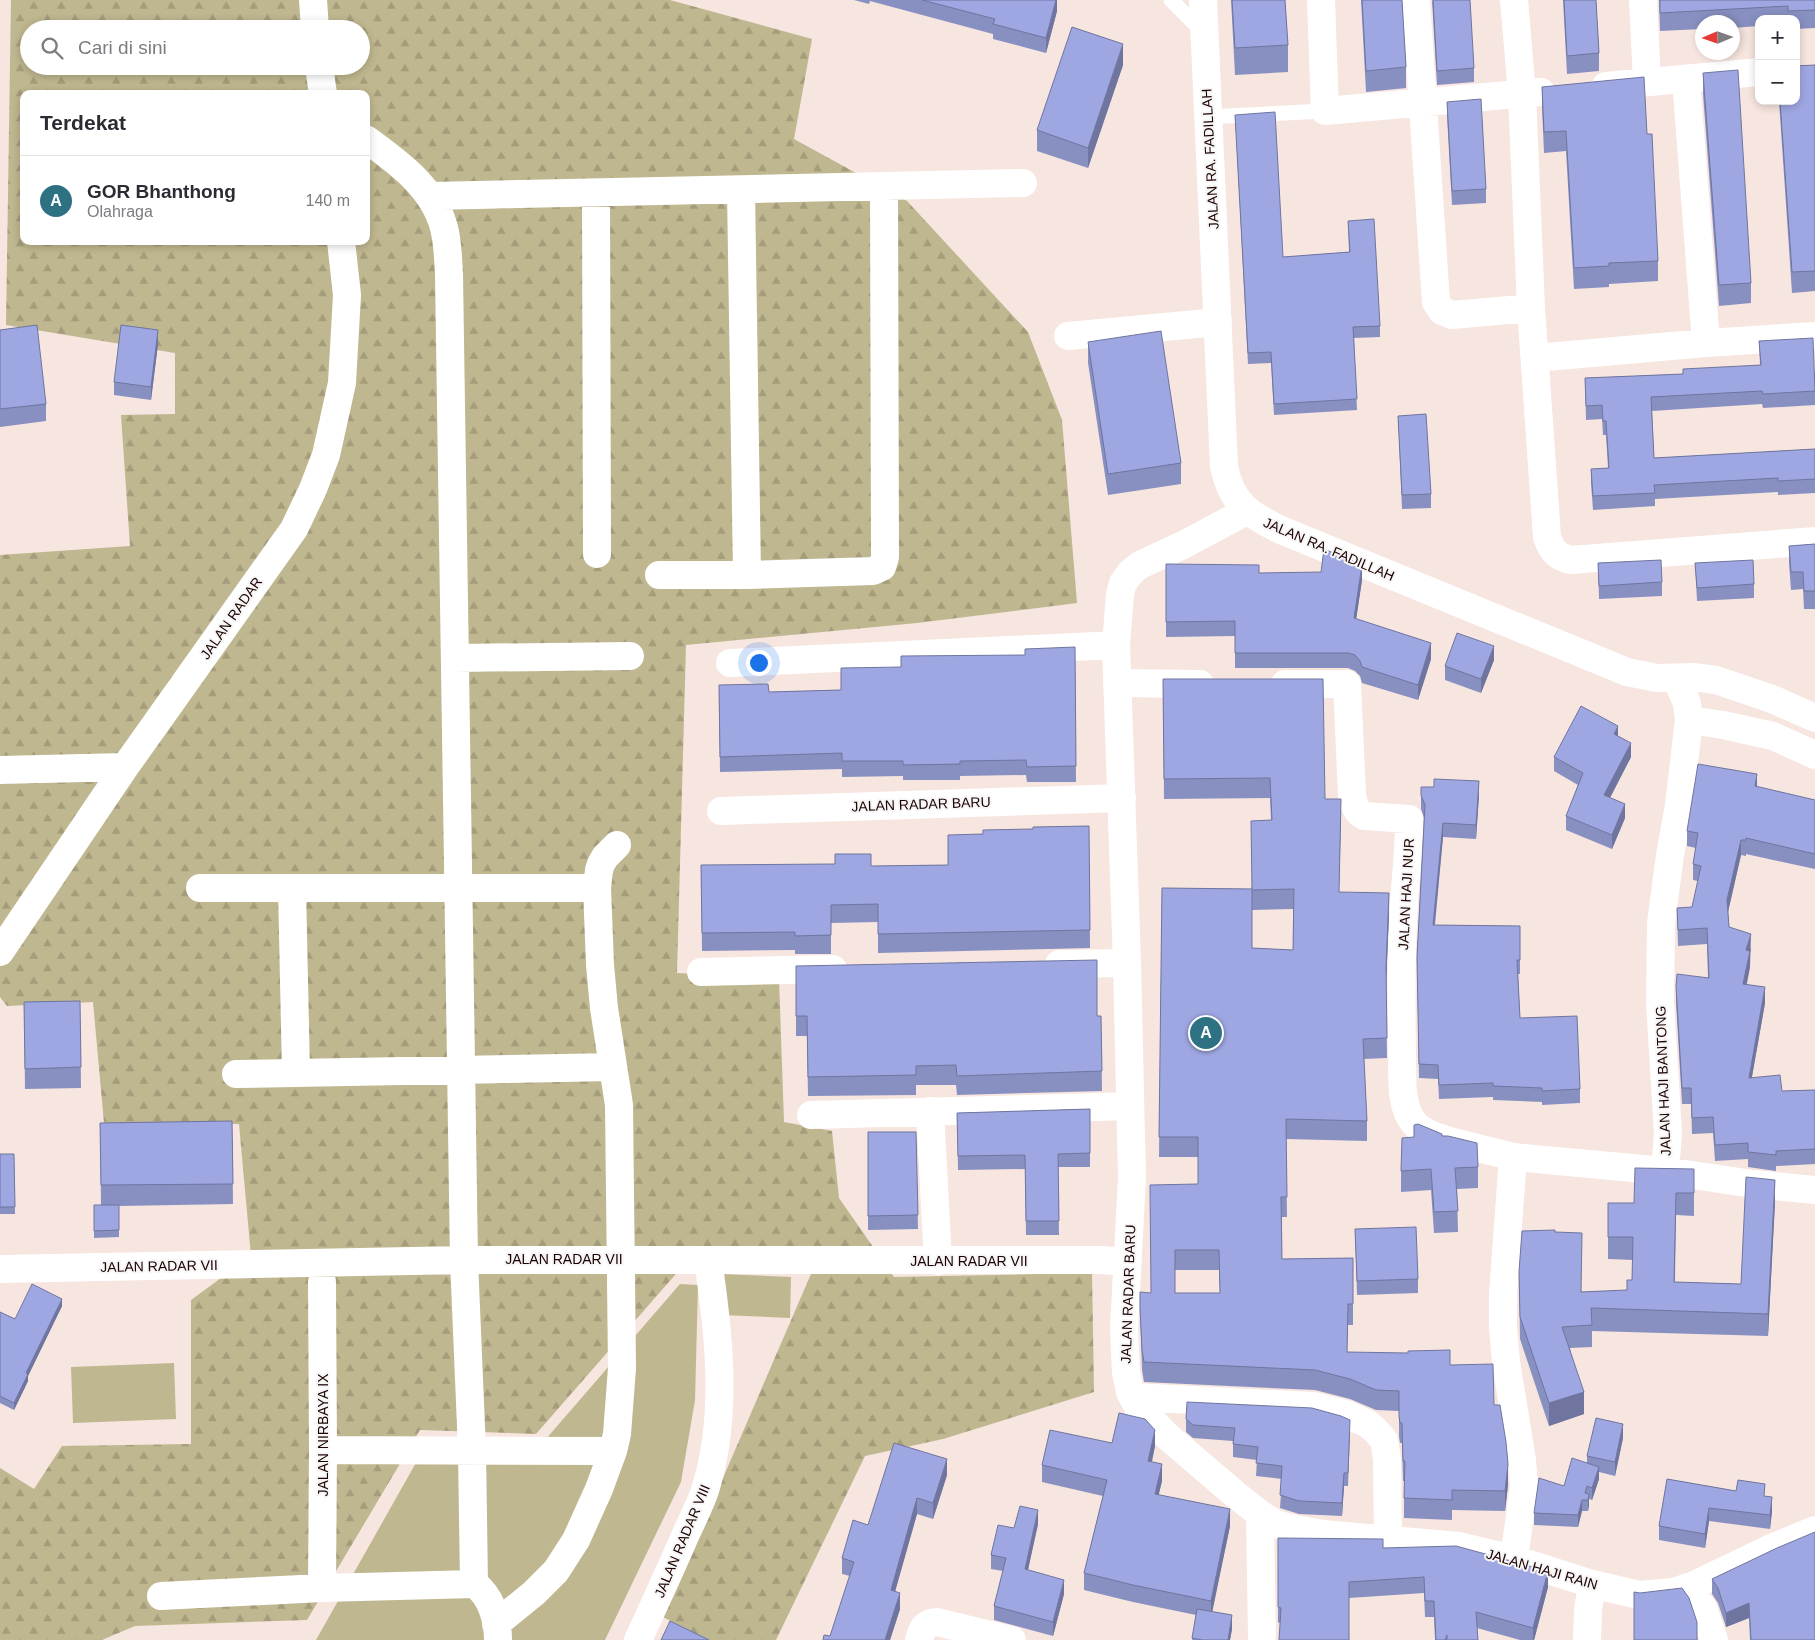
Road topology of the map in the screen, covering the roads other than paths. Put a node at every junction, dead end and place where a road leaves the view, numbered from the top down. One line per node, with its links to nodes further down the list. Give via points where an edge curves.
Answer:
1 (313, 0): 8 (street)
2 (1170, 0): 9 (lane)
3 (1203, 0): 9 (street, JALAN RA. FADILLAH)
4 (1321, 0): 17 (street)
5 (1416, 0): 16 (street)
6 (1514, 0): 15 (street)
7 (1643, 0): 13 (street)
8 (314, 20)
9 (1204, 33): 18 (street, JALAN RA. FADILLAH)
10 (1755, 72): 12 (street)
11 (320, 75): 14 (street)
12 (1686, 79): 13 (street); 30 (street)
13 (1647, 82): 15 (street)
14 (322, 90)
15 (1522, 94): 16 (street); 26 (street)
16 (1422, 102): 17 (street); 26 (street, via 1435,294 1439,308 1452,315)
17 (1325, 111): 18 (lane)
18 (1208, 117): 27 (street, JALAN RA. FADILLAH)
19 (370, 142): 24 (street, via 396,161)
20 (1023, 183): 21 (street)
21 (884, 186): 22 (street); 36 (street, via 883,564 873,571)
22 (741, 190): 23 (street); 36 (street)
23 (596, 193): 24 (street); 34 (street)
24 (430, 196): 39 (street, via 444,227 449,274)
25 (342, 245): 48 (street, JALAN RADAR, via 347,295 342,383 326,455 313,490 294,529)
26 (1531, 308): 31 (street)
27 (1218, 322): 28 (street); 32 (street, JALAN RA. FADILLAH, via 1226,479)
28 (1068, 336)
29 (1815, 336): 30 (street)
30 (1706, 343): 31 (street)
31 (1535, 358): 33 (street, via 1547,537 1555,553 1571,560)
32 (1248, 511): 37 (street, JALAN RADAR BARU, via 1131,572 1120,594); 41 (street, JALAN RA. FADILLAH, via 1281,530 1627,672 1647,677)
33 (1815, 541)
34 (597, 554)
35 (658, 575): 36 (street)
36 (747, 575)
37 (1116, 645): 40 (street); 42 (street, JALAN RADAR BARU)
38 (630, 656): 39 (street)
39 (455, 658): 55 (street)
40 (730, 663)
41 (1676, 678): 45 (street, JALAN RA. FADILLAH, via 1716,680); 46 (street, JALAN HAJI BANTONG, via 1687,703)
42 (1117, 683): 43 (street); 50 (street, JALAN RADAR BARU)
43 (1222, 684)
44 (1260, 684): 69 (street, JALAN HAJI NUR, via 1347,684 1355,808 1364,816 1409,819 1402,954 1404,1102 1413,1123 1430,1134)
45 (1815, 718)
46 (1689, 720): 47 (street, via 1773,736); 70 (street, JALAN HAJI BANTONG, via 1661,923 1660,1002 1668,1134)
47 (1815, 755)
48 (125, 767): 49 (street); 57 (street, JALAN RADAR)
49 (0, 770)
50 (1122, 798): 51 (street, JALAN RADAR BARU); 58 (street, JALAN RADAR BARU)
51 (721, 811)
52 (617, 845): 56 (street, via 601,864)
53 (200, 888): 54 (street)
54 (292, 888): 55 (street); 64 (street)
55 (458, 888): 56 (street); 63 (street)
56 (597, 888): 62 (street, via 602,991)
57 (1, 949)
58 (1127, 963): 59 (street); 66 (street, JALAN RADAR BARU)
59 (1038, 965)
60 (860, 969): 61 (street)
61 (701, 972)
62 (613, 1067): 63 (street); 72 (street, via 619,1105)
63 (461, 1070): 64 (street); 73 (street)
64 (296, 1072): 65 (street)
65 (236, 1074)
66 (1130, 1106): 67 (street); 76 (street, JALAN RADAR BARU, via 1132,1178)
67 (930, 1112): 68 (street); 75 (street)
68 (811, 1115)
69 (1513, 1157): 70 (street, JALAN HAJI BANTONG); 86 (street, via 1502,1294 1506,1362 1524,1485)
70 (1665, 1171): 71 (street)
71 (1815, 1190)
72 (621, 1259): 73 (street, JALAN RADAR VII); 74 (street, JALAN RADAR VII); 82 (street, via 621,1399)
73 (464, 1260): 77 (street, JALAN RADAR VII); 81 (street)
74 (708, 1260): 75 (street, JALAN RADAR VII); 93 (street, JALAN RADAR VIII, via 716,1317 718,1364 719,1401 714,1457 706,1489)
75 (938, 1261): 76 (street, JALAN RADAR VII)
76 (1127, 1262): 79 (street, JALAN RADAR BARU, via 1126,1372)
77 (0, 1270)
78 (322, 1282): 80 (street, JALAN NIRBAYA IX)
79 (1134, 1397): 83 (street, JALAN RADAR BARU, via 1168,1437); 85 (street, via 1314,1406 1346,1414 1368,1424 1384,1440)
80 (323, 1450): 81 (street); 90 (street, JALAN NIRBAYA IX)
81 (472, 1450): 82 (street); 87 (street)
82 (613, 1451): 92 (street, via 576,1540 556,1571)
83 (1260, 1514): 85 (street, JALAN HAJI RAIN, via 1276,1524 1302,1531); 96 (street)
84 (1815, 1530): 89 (street, JALAN HAJI RAIN)
85 (1388, 1539): 86 (street, JALAN HAJI RAIN, via 1459,1546)
86 (1514, 1558): 88 (street, JALAN HAJI RAIN)
87 (474, 1584): 90 (street); 92 (street, via 488,1600)
88 (1592, 1584): 89 (street, JALAN HAJI RAIN, via 1639,1595 1673,1592); 97 (street)
89 (1687, 1587): 98 (street, via 1703,1608)
90 (322, 1588): 91 (street)
91 (161, 1596)
92 (497, 1632)
93 (638, 1640)
94 (919, 1640): 95 (street, via 926,1624 937,1622)
95 (1012, 1640)
96 (1262, 1640)
97 (1588, 1640)
98 (1714, 1640)

